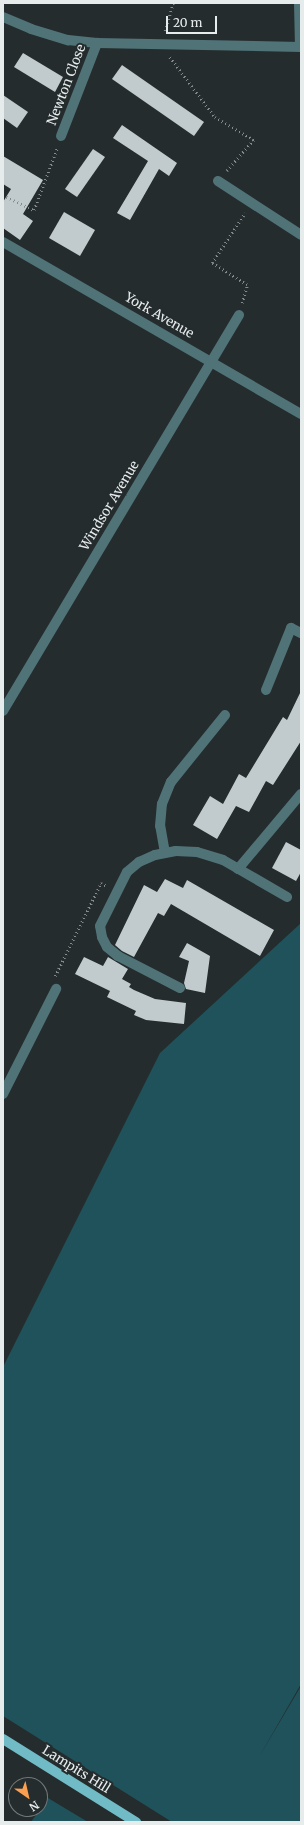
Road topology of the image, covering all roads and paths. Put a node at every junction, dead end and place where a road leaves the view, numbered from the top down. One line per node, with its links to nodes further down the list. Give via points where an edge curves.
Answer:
1 (173, 3): 5 (path)
2 (299, 3): 6 (street)
3 (3, 17): 4 (street, via 68,40)
4 (97, 43): 5 (street); 7 (street, Newton Close)
5 (161, 46): 6 (street); 8 (path, via 215,117 254,140)
6 (301, 47)
7 (62, 136): 9 (path, via 34,210)
8 (218, 181): 10 (street)
9 (3, 195)
10 (252, 203): 11 (street); 13 (path, via 212,263 247,285)
11 (301, 235)
12 (3, 242): 14 (street, York Avenue)
13 (239, 315): 14 (street, Windsor Avenue)
14 (211, 361): 15 (street, York Avenue); 18 (street, Windsor Avenue)
15 (301, 414)
16 (301, 633): 17 (street, via 291,628)
17 (266, 690)
18 (3, 711)
19 (225, 715): 21 (street, via 171,782 162,804 160,826)
20 (301, 794): 22 (street)
21 (165, 852): 22 (street, via 197,852 223,860); 23 (street, via 139,862 126,872)
22 (238, 869): 24 (street)
23 (116, 890): 25 (street, via 100,926 107,947 118,956); 26 (path, via 101,882 54,980)
24 (287, 897)
25 (180, 988)
26 (56, 989): 27 (street)
27 (3, 1094)
28 (3, 1739): 29 (main road, Lampits Hill)
29 (136, 1822)

